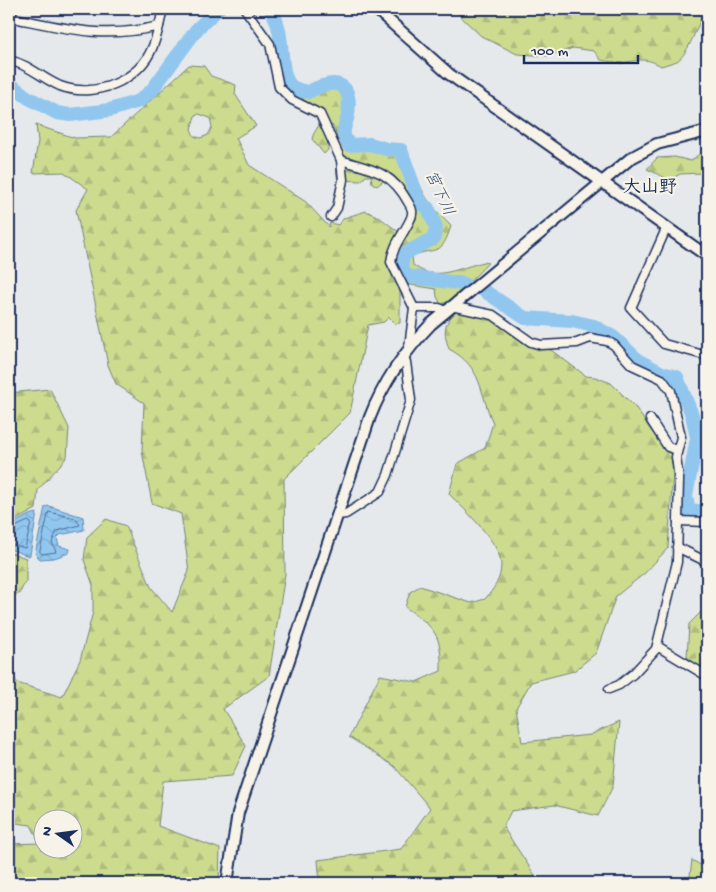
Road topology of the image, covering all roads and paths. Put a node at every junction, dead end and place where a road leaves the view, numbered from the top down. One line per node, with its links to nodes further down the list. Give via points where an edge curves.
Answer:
1 (163, 9): 5 (street)
2 (245, 9): 8 (street, via 270,44 280,87 292,100 320,114)
3 (376, 9): 9 (street, via 449,74)
4 (9, 17): 5 (street, via 101,34)
5 (159, 26): 6 (street, via 153,47 142,63 128,76 106,87 77,90 61,86 28,66)
6 (9, 60)
7 (707, 131): 9 (street, via 646,149)
8 (341, 160): 10 (street, via 343,180 337,208); 13 (street, via 390,178 401,188 412,208 391,262)
9 (602, 184): 11 (street); 14 (street)
10 (331, 217)
11 (666, 229): 12 (street); 16 (street, via 631,308 664,344)
12 (707, 256)
13 (414, 308): 14 (street); 15 (street)
14 (448, 308): 15 (street); 18 (street, via 493,315 531,342 541,345 577,343 590,338 614,345 628,362 662,379 672,391 681,429)
15 (406, 351): 19 (street, via 380,391); 19 (street, via 411,400 388,475 380,492 346,514)
16 (707, 356)
17 (650, 420): 18 (street, via 668,447)
18 (677, 450): 20 (street)
19 (338, 514): 27 (street, via 238,813)
20 (678, 521): 21 (street); 22 (street)
21 (707, 522)
22 (677, 547): 23 (street); 24 (street, via 677,562)
23 (707, 562)
24 (657, 646): 25 (street); 26 (street, via 633,674)
25 (707, 676)
26 (609, 689)
27 (227, 883)

